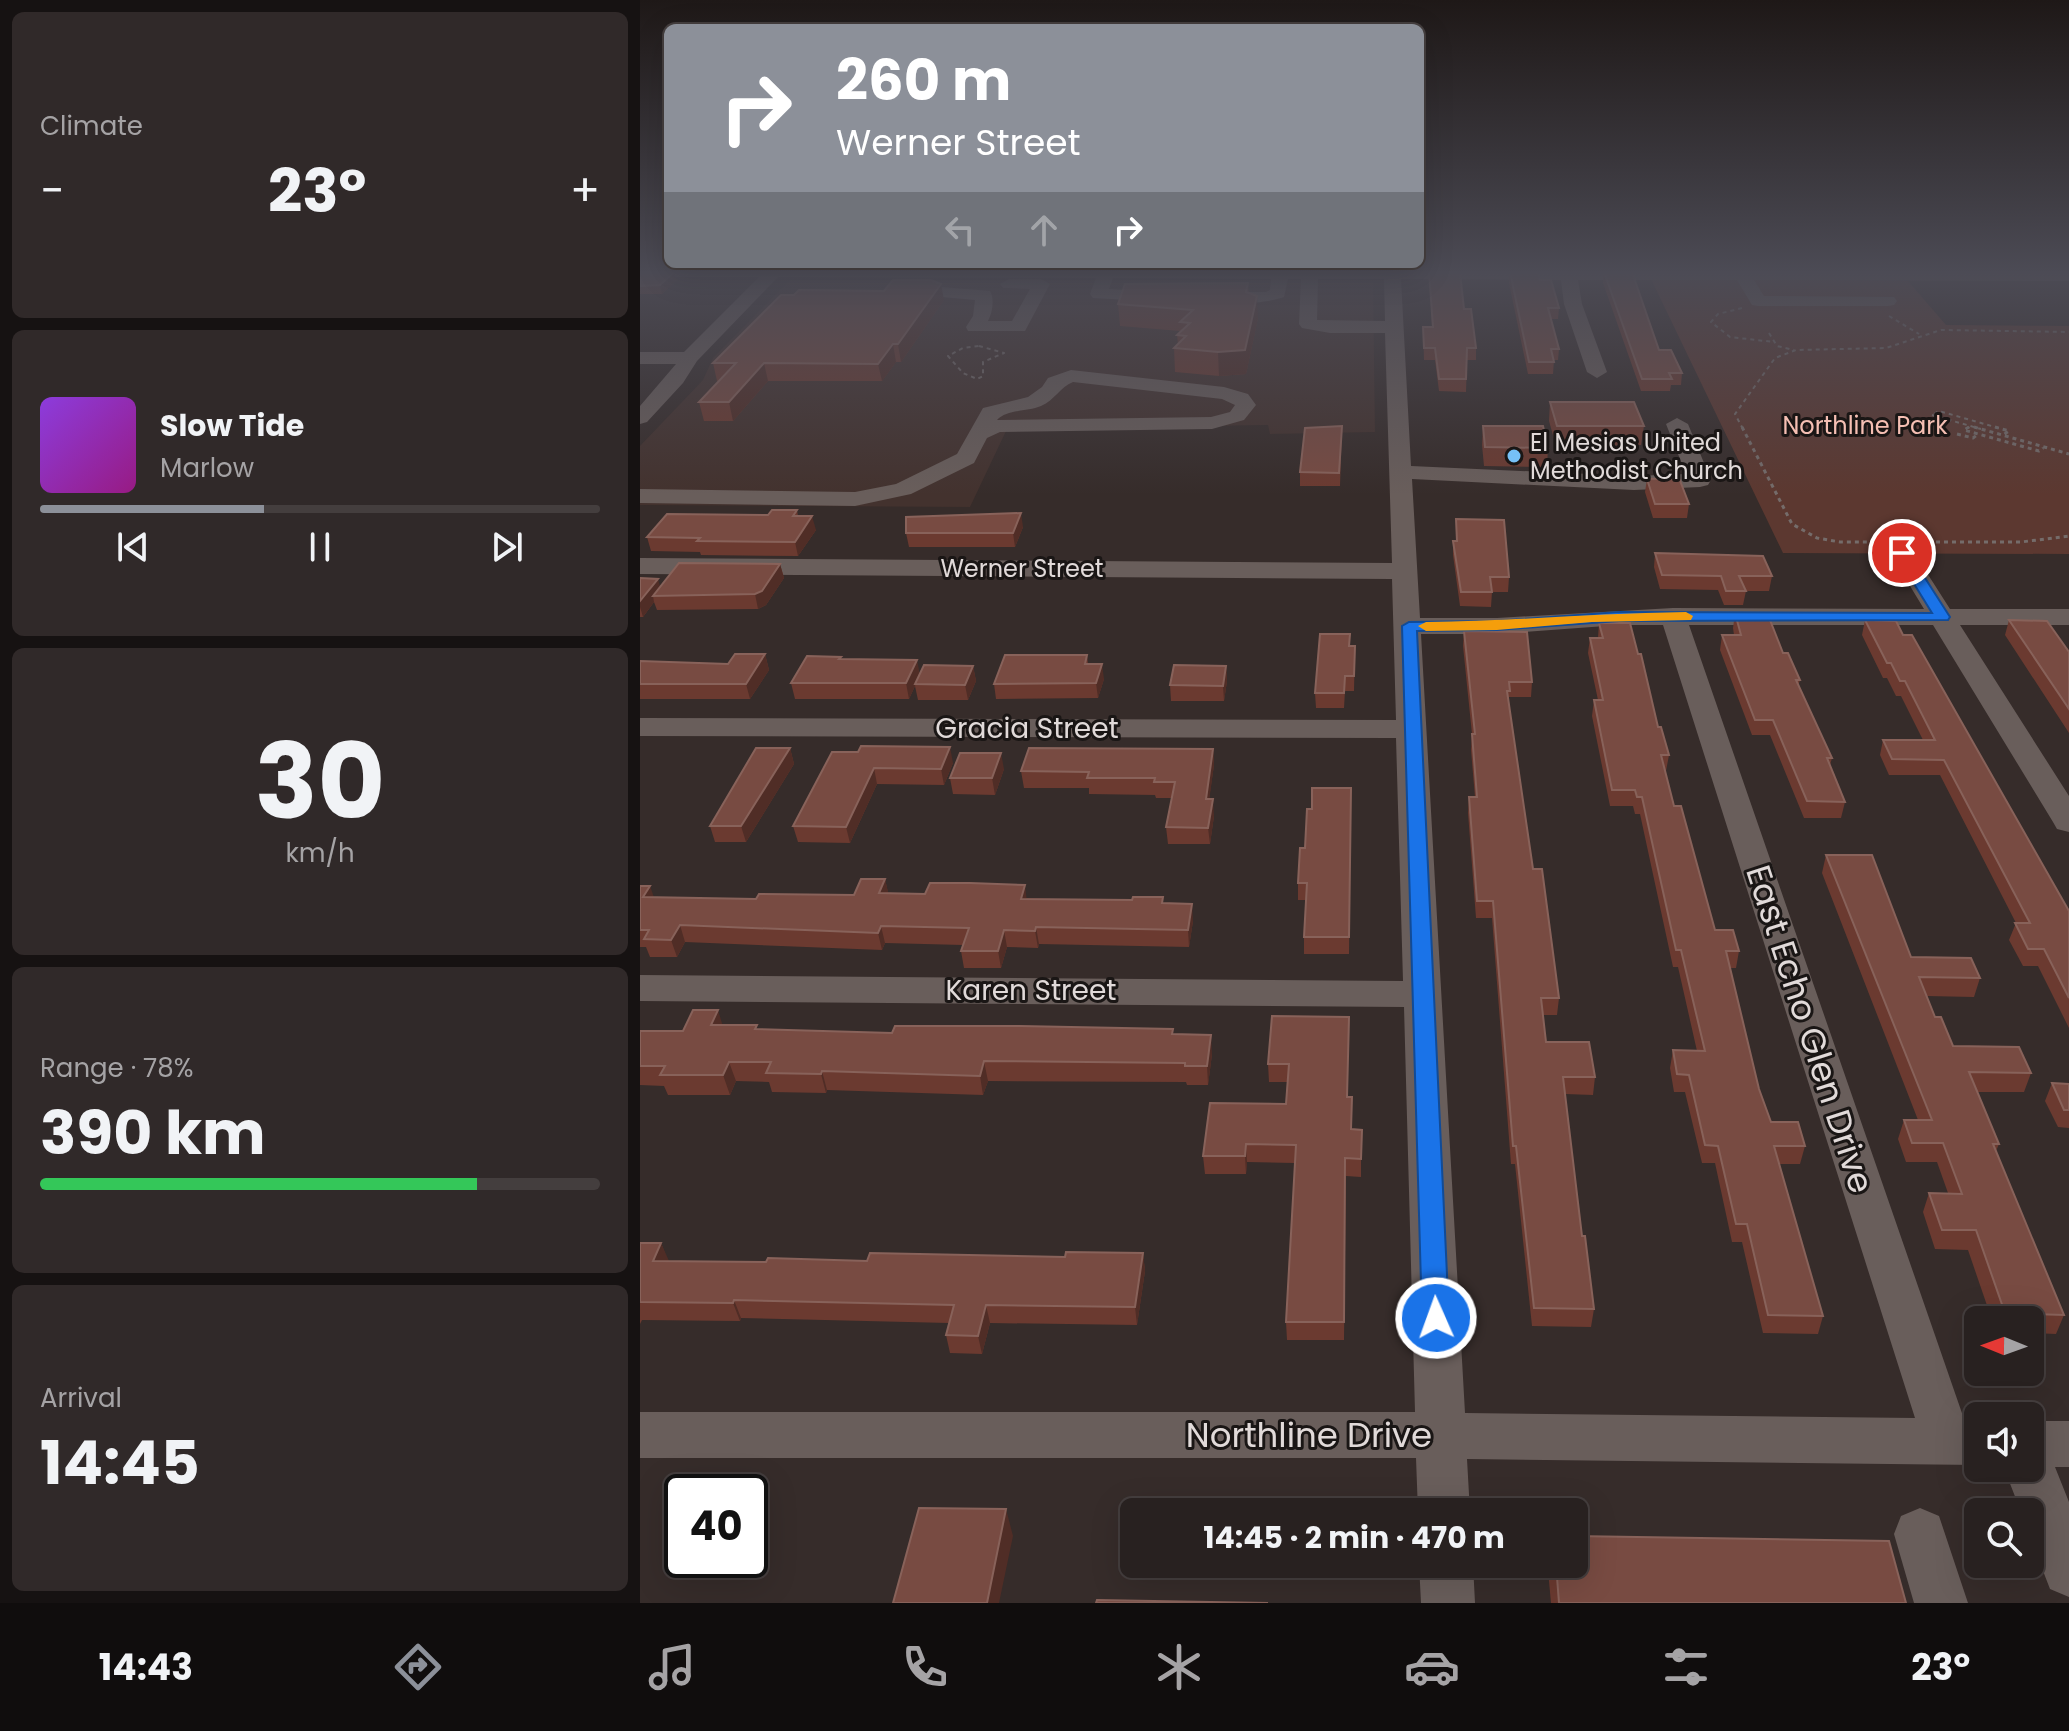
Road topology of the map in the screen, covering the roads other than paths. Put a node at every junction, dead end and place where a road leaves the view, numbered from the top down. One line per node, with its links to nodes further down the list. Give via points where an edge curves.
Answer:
1 (701, 346): 5 (street)
2 (1395, 346): 10 (street)
3 (1588, 346): 6 (street)
4 (640, 358): 5 (street)
5 (689, 358): 7 (street)
6 (1597, 372)
7 (640, 418)
8 (1677, 424): 10 (street, via 1700,480 1634,483)
9 (979, 434): 9 (street, via 996,426 1212,423 1237,416 1246,405 1224,393 1077,376 1055,382 1040,400 992,411); 11 (street, via 966,458 903,489 872,497)
10 (1400, 472): 14 (street)
11 (640, 496)
12 (1903, 546): 16 (street)
13 (640, 566): 14 (street, Werner Street)
14 (1405, 571): 18 (street)
15 (1673, 616): 16 (street); 18 (street); 26 (street, East Echo Glen Drive)
16 (1942, 617): 17 (street); 21 (street)
17 (2069, 617)
18 (1409, 626): 20 (street)
19 (640, 727): 20 (street, Gracia Street)
20 (1413, 729): 23 (street)
21 (2069, 822)
22 (640, 988): 23 (street, Karen Street)
23 (1422, 994): 25 (street)
24 (640, 1435): 25 (street, Northline Drive)
25 (1440, 1435): 26 (street, Northline Drive); 30 (street)
26 (1962, 1441)
27 (2044, 1444): 28 (street)
28 (2069, 1444)
29 (2035, 1482): 32 (street)
30 (1443, 1498)
31 (1920, 1534): 35 (street)
32 (2069, 1570)
33 (1447, 1578): 34 (street)
34 (1448, 1603)
35 (1941, 1603)

